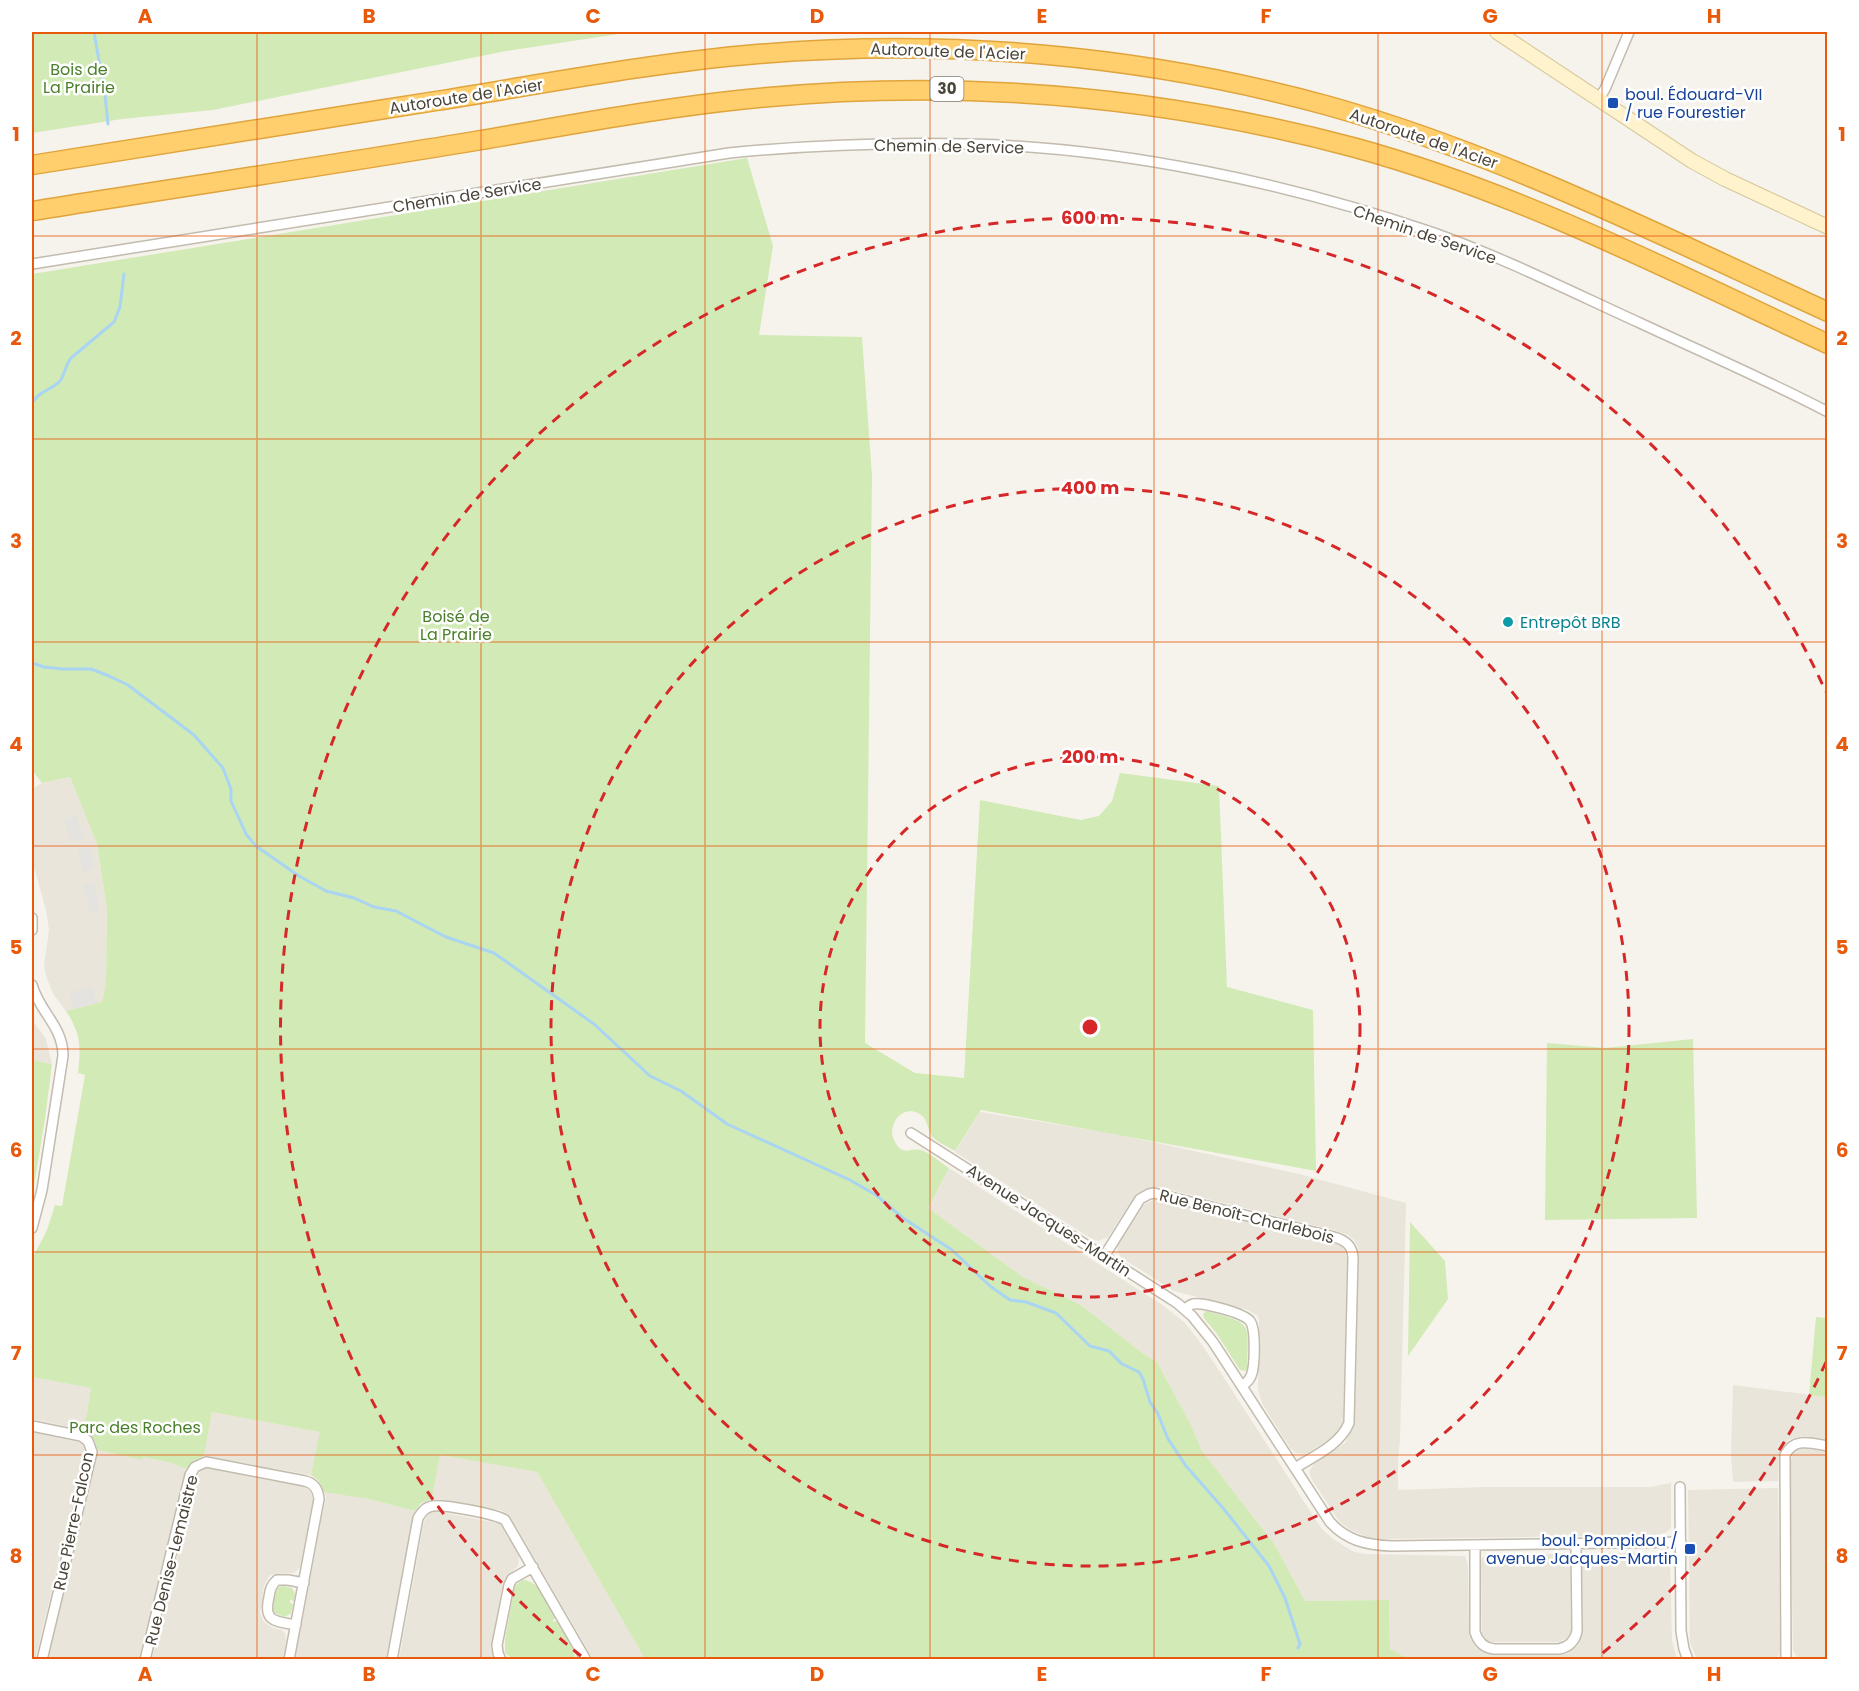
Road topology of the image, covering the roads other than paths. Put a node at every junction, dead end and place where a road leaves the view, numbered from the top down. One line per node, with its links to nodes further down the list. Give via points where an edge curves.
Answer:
1 (1497, 32): 3 (main road)
2 (1629, 32): 3 (street)
3 (1598, 99): 6 (main road, via 1708,170)
4 (32, 165): 8 (highway, Autoroute de l'Acier, via 717,58 854,48 1032,54 1132,65 1227,82 1392,125 1545,182)
5 (32, 211): 9 (highway, Autoroute de l'Acier / 30, via 741,99 900,89 1036,93 1213,115 1390,158 1543,213)
6 (1827, 227)
7 (32, 264): 10 (street, Chemin de Service, via 729,153 919,143 1044,149 1231,177 1435,234 1542,278)
8 (1827, 312)
9 (1827, 344)
10 (1827, 412)
11 (32, 918): 12 (street)
12 (32, 930)
13 (32, 986): 15 (street, via 59,1033 63,1056 42,1190)
14 (911, 1133): 16 (street, Avenue Jacques-Martin)
15 (32, 1228)
16 (1105, 1255): 17 (street, Avenue Jacques-Martin); 21 (street, Rue Benoît-Charlebois, via 1140,1199 1154,1193 1342,1239 1351,1247 1349,1423 1338,1440)
17 (1185, 1309): 18 (street, Avenue Jacques-Martin); 18 (street, via 1205,1305 1242,1315 1250,1322 1254,1331 1252,1371)
18 (1242, 1386): 21 (street, Avenue Jacques-Martin)
19 (32, 1426): 29 (street, Rue Pierre-Falcon, via 81,1436 92,1452)
20 (1827, 1446): 36 (street, via 1800,1442 1785,1455)
21 (1295, 1468): 25 (street, Avenue Jacques-Martin, via 1330,1522 1355,1540 1392,1546)
22 (1680, 1487): 23 (street)
23 (1680, 1542): 24 (street, Avenue Jacques-Martin); 35 (street, via 1681,1631)
24 (1576, 1544): 25 (street, Avenue Jacques-Martin); 25 (street, via 1576,1637 1564,1648 1548,1649 1494,1649 1480,1642 1475,1632)
25 (1475, 1545)
26 (533, 1567): 32 (street, via 502,1518 440,1506 427,1508 418,1518); 33 (street, via 509,1585 497,1645); 34 (street)
27 (304, 1583): 28 (street, Rue Denise-Lemaistre); 28 (street, via 283,1579 275,1582 267,1607 272,1619); 30 (street, Rue Denise-Lemaistre, via 319,1498 315,1486 210,1463 195,1467)
28 (296, 1626): 31 (street, Rue Denise-Lemaistre)
29 (42, 1659)
30 (145, 1659)
31 (289, 1659)
32 (392, 1659)
33 (501, 1659)
34 (586, 1659)
35 (1688, 1659)
36 (1786, 1659)

